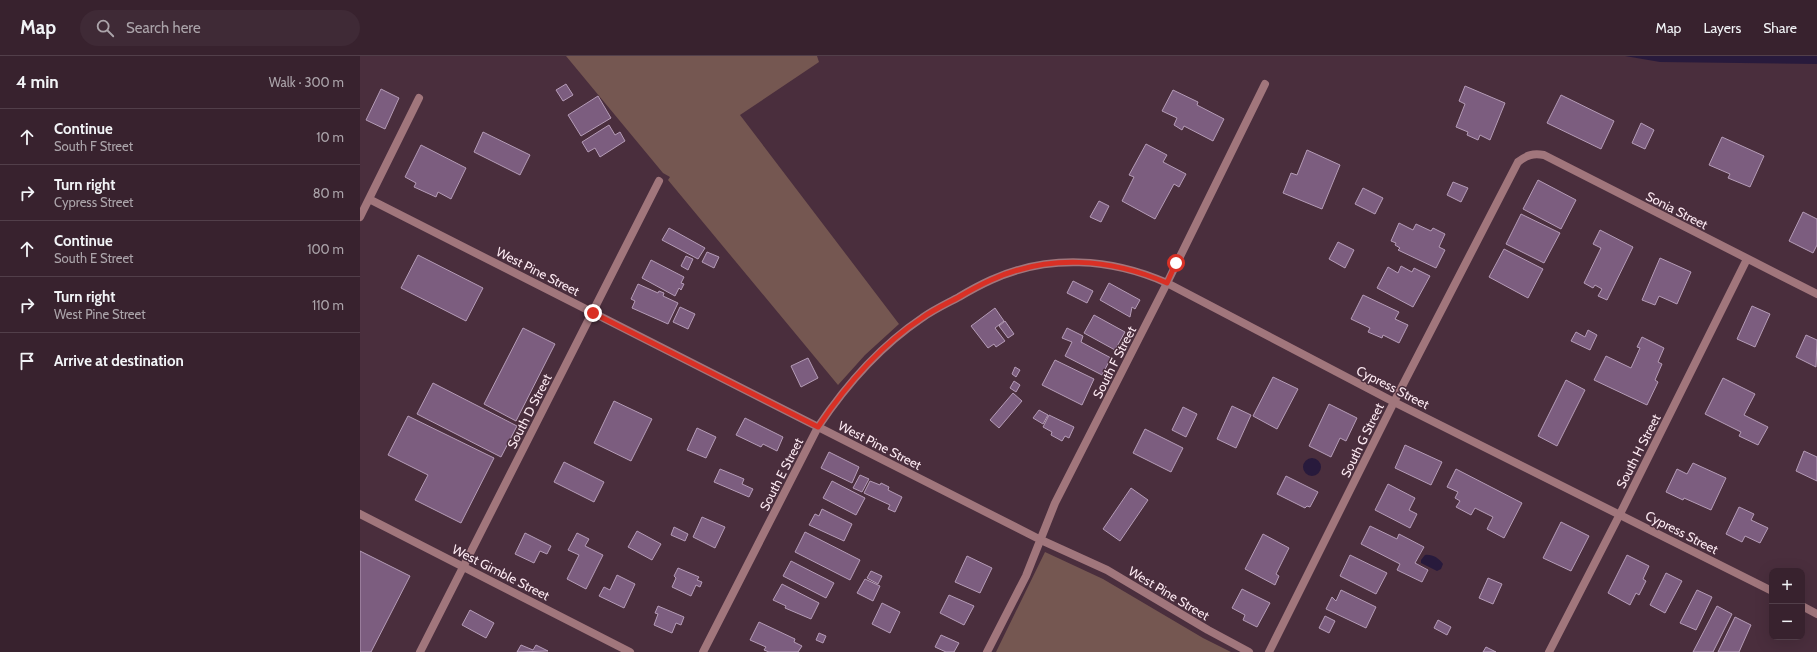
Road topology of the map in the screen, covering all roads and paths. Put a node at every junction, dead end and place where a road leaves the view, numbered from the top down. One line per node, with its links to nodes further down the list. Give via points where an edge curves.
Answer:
1 (1265, 84): 9 (street, South F Street)
2 (419, 98): 5 (street)
3 (1525, 156): 7 (street, Sonia Street, via 1544,155); 12 (street, South G Street, via 1518,162)
4 (659, 181): 11 (street, South D Street)
5 (369, 199): 6 (street); 11 (street, West Pine Street)
6 (360, 217)
7 (1747, 259): 10 (street, Sonia Street); 15 (street, South H Street)
8 (991, 280): 9 (street, Cypress Street, via 1018,269 1074,262 1103,263 1129,269); 13 (street, South E Street, via 923,316 885,346 859,372)
9 (1167, 283): 12 (street, Cypress Street); 16 (street, South F Street, via 1055,503)
10 (1817, 294)
11 (593, 313): 13 (street, West Pine Street); 17 (street, South D Street)
12 (1394, 402): 15 (street, Cypress Street); 26 (street, South G Street)
13 (818, 427): 16 (street, West Pine Street); 23 (street, South E Street)
14 (360, 514): 17 (street, West Gimble Street)
15 (1620, 514): 18 (street, Cypress Street); 27 (street, South H Street)
16 (1041, 540): 24 (street, South F Street, via 1026,576); 25 (street, West Pine Street, via 1107,570)
17 (463, 566): 21 (street, South D Street); 22 (street, West Gimble Street)
18 (1769, 589)
19 (1805, 608): 20 (street)
20 (1817, 614)
21 (420, 652)
22 (630, 652)
23 (703, 652)
24 (987, 652)
25 (1249, 652)
26 (1269, 652)
27 (1549, 652)

